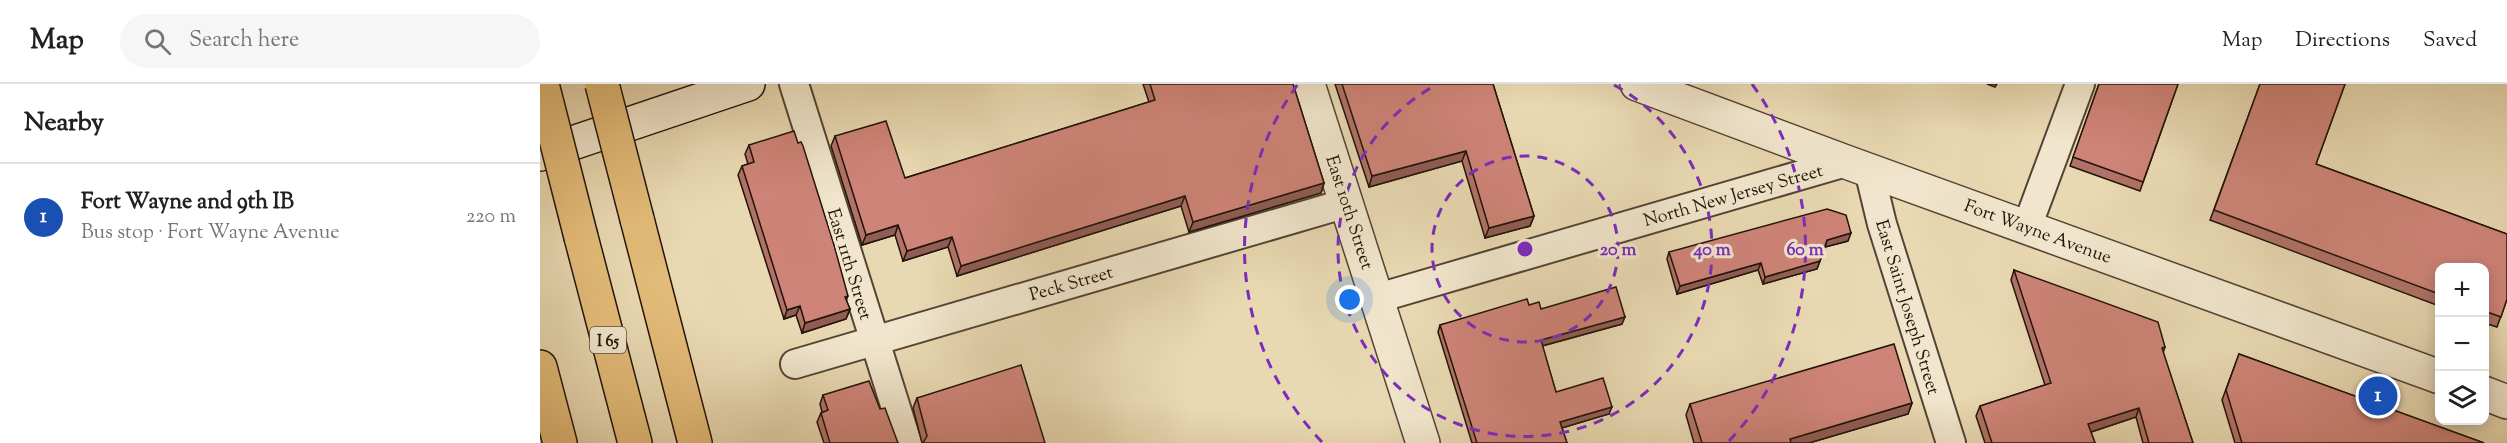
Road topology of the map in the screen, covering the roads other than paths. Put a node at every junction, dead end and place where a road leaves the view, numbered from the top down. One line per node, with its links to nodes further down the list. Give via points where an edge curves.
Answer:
1 (542, 84): 20 (highway, I 65, bridge)
2 (602, 84): 21 (highway, bridge)
3 (748, 84): 8 (street)
4 (794, 84): 13 (street, East 11th Street)
5 (1308, 84): 10 (street, East 10th Street)
6 (1637, 84): 9 (street, Fort Wayne Avenue)
7 (2080, 84): 11 (street)
8 (540, 154)
9 (1857, 166): 11 (street, Fort Wayne Avenue); 12 (street, North New Jersey Street); 24 (street, East Saint Joseph Street, via 1882,224)
10 (1347, 204): 12 (street, East 10th Street); 13 (street, Peck Street)
11 (2027, 227): 16 (street, Fort Wayne Avenue)
12 (1378, 298): 23 (street, East 10th Street)
13 (874, 340): 14 (street, Peck Street); 22 (street, East 11th Street)
14 (795, 364)
15 (540, 367): 19 (highway)
16 (2435, 376)
17 (2489, 395): 18 (street)
18 (2507, 402)
19 (560, 443)
20 (635, 443)
21 (695, 443)
22 (907, 443)
23 (1423, 443)
24 (1950, 443)

